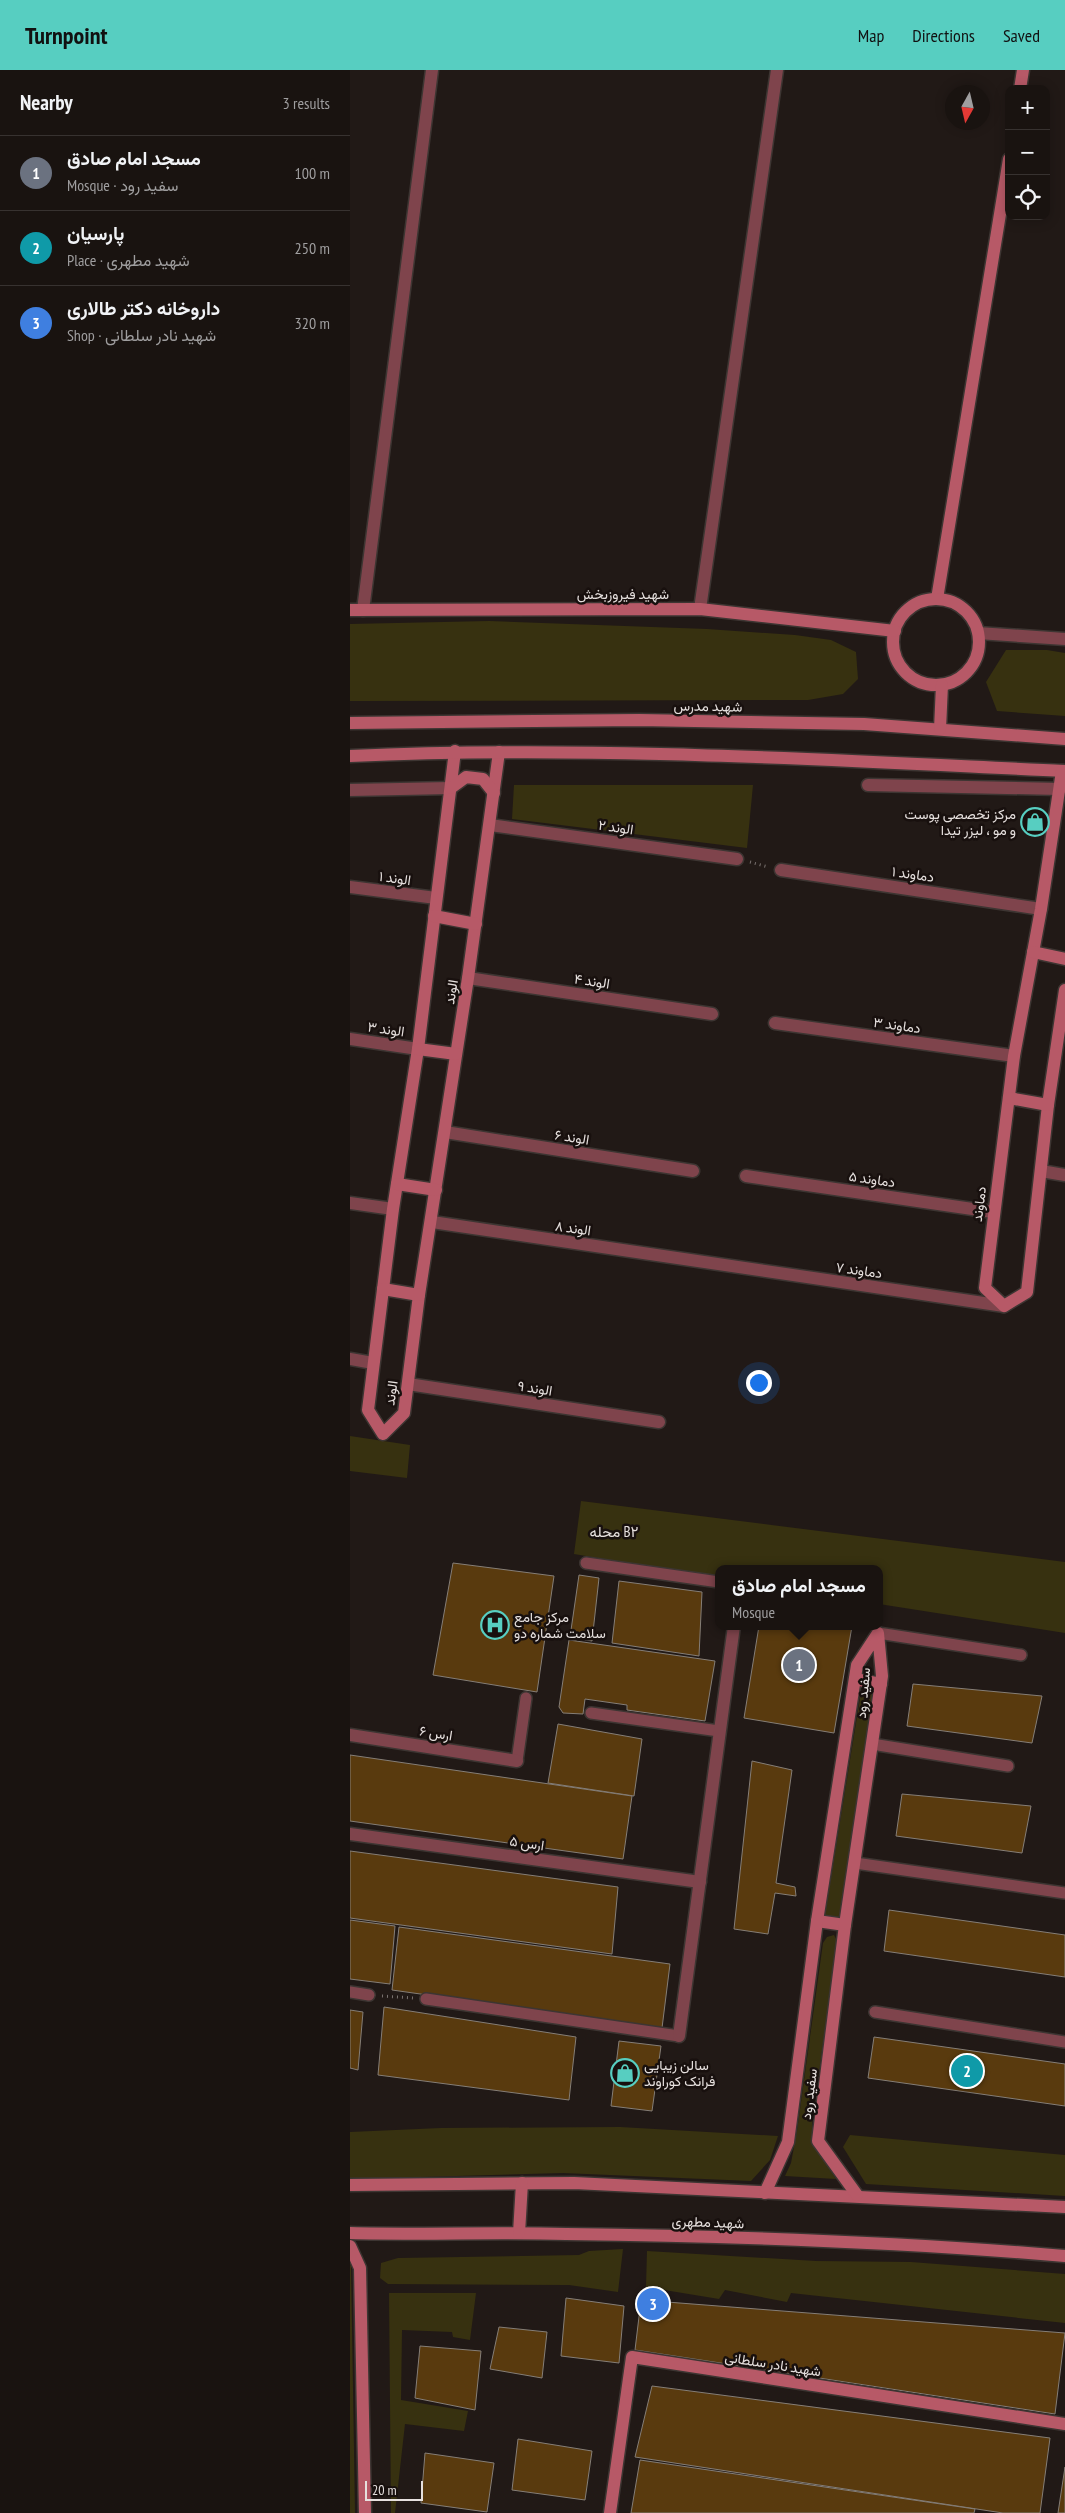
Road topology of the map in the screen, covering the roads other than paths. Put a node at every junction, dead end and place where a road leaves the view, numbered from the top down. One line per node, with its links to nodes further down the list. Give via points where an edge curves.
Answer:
1 (432, 70): 8 (street)
2 (777, 70): 7 (street)
3 (1023, 70): 4 (street)
4 (1021, 85)
5 (1006, 175): 6 (street)
6 (937, 599): 9 (street, via 923,601 910,608 900,618); 10 (street, via 963,609 973,620)
7 (700, 609): 8 (street, شهید فیروزبخش); 9 (street, شهید فیروزبخش)
8 (356, 610)
9 (895, 631): 12 (street, via 893,645 904,670 915,679)
10 (978, 633): 11 (street); 12 (street, via 975,661 955,681)
11 (1065, 639)
12 (942, 685): 14 (street)
13 (350, 723): 14 (street, شهید مدرس, via 639,720 864,724)
14 (940, 729): 15 (street, شهید مدرس)
15 (1065, 739)
16 (455, 751): 17 (street); 18 (street); 21 (street, الوند)
17 (499, 752): 19 (street, via 811,759); 24 (street, الوند)
18 (350, 756)
19 (1064, 771): 22 (street, دماوند)
20 (868, 784): 22 (street)
21 (451, 788): 23 (street); 24 (street, via 466,777 483,779); 29 (street, الوند)
22 (1063, 789): 30 (street, دماوند)
23 (350, 790)
24 (494, 794): 25 (street, الوند)
25 (490, 825): 26 (street, الوند ۲); 32 (street, الوند)
26 (737, 859)
27 (781, 870): 30 (street, دماوند ۱)
28 (350, 887): 29 (street, الوند ۱)
29 (436, 898): 31 (street, الوند)
30 (1041, 908): 33 (street, دماوند)
31 (434, 916): 32 (street); 41 (street, الوند)
32 (476, 924): 35 (street, الوند)
33 (1033, 952): 34 (street); 43 (street, دماوند)
34 (1065, 959)
35 (468, 978): 37 (street, الوند ۴); 42 (street, الوند)
36 (1065, 990): 39 (street)
37 (712, 1014)
38 (775, 1023): 43 (street, دماوند ۳)
39 (1063, 1025): 45 (street)
40 (350, 1039): 41 (street, الوند ۳)
41 (418, 1049): 42 (street); 51 (street, الوند)
42 (456, 1054): 46 (street, الوند)
43 (1014, 1056): 44 (street, دماوند)
44 (1009, 1098): 45 (street); 55 (street, دماوند)
45 (1048, 1105): 48 (street)
46 (445, 1132): 47 (street, الوند ۶); 52 (street, الوند)
47 (693, 1171)
48 (1041, 1171): 49 (street); 60 (street, via 1027,1292)
49 (1065, 1175)
50 (746, 1176): 55 (street, دماوند ۵)
51 (397, 1184): 52 (street); 54 (street, الوند)
52 (436, 1190): 56 (street, الوند)
53 (350, 1203): 54 (street)
54 (393, 1209): 58 (street, الوند)
55 (993, 1212): 60 (street, دماوند, via 984,1288)
56 (432, 1222): 57 (street, الوند ۸); 59 (street, الوند)
57 (710, 1263): 60 (street, دماوند ۷)
58 (383, 1289): 59 (street); 62 (street, الوند)
59 (419, 1295): 63 (street, الوند)
60 (1004, 1306)
61 (350, 1359): 62 (street)
62 (373, 1363): 63 (street, الوند, via 368,1410 383,1434 404,1413)
63 (408, 1384): 64 (street, الوند ۹)
64 (659, 1422)
65 (586, 1563): 66 (lane)
66 (715, 1581)
67 (733, 1630): 74 (street)
68 (878, 1633): 69 (lane); 70 (street, سفید رود, via 857,1665); 71 (street, سفید رود)
69 (1022, 1655)
70 (855, 1679): 71 (street); 83 (street, سفید رود)
71 (881, 1684): 76 (street, سفید رود)
72 (526, 1698): 77 (lane)
73 (591, 1713): 74 (lane)
74 (719, 1731): 81 (street)
75 (350, 1735): 77 (street, ارس ۶)
76 (872, 1744): 78 (lane); 80 (street, سفید رود)
77 (517, 1761)
78 (1008, 1766)
79 (350, 1834): 81 (street, ارس ۵)
80 (855, 1864): 82 (lane); 84 (street, سفید رود)
81 (700, 1882): 89 (street)
82 (1065, 1894)
83 (817, 1921): 84 (street); 93 (street, سفید رود, via 788,2142)
84 (845, 1924): 94 (street, سفید رود, via 818,2142)
85 (350, 1992): 86 (lane)
86 (369, 1995)
87 (426, 1999): 89 (lane)
88 (875, 2012): 90 (lane)
89 (679, 2036)
90 (1065, 2042)
91 (522, 2183): 92 (street); 93 (street); 97 (street)
92 (350, 2185)
93 (765, 2193): 94 (street)
94 (857, 2196): 95 (street)
95 (1065, 2207)
96 (350, 2233): 97 (street, شهید مطهری)
97 (520, 2233): 99 (street, شهید مطهری, via 886,2243)
98 (350, 2246): 101 (street, via 360,2268)
99 (1065, 2256)
100 (1065, 2424): 102 (street, شهید نادر سلطانی, via 632,2357)
101 (365, 2513)
102 (610, 2513)

